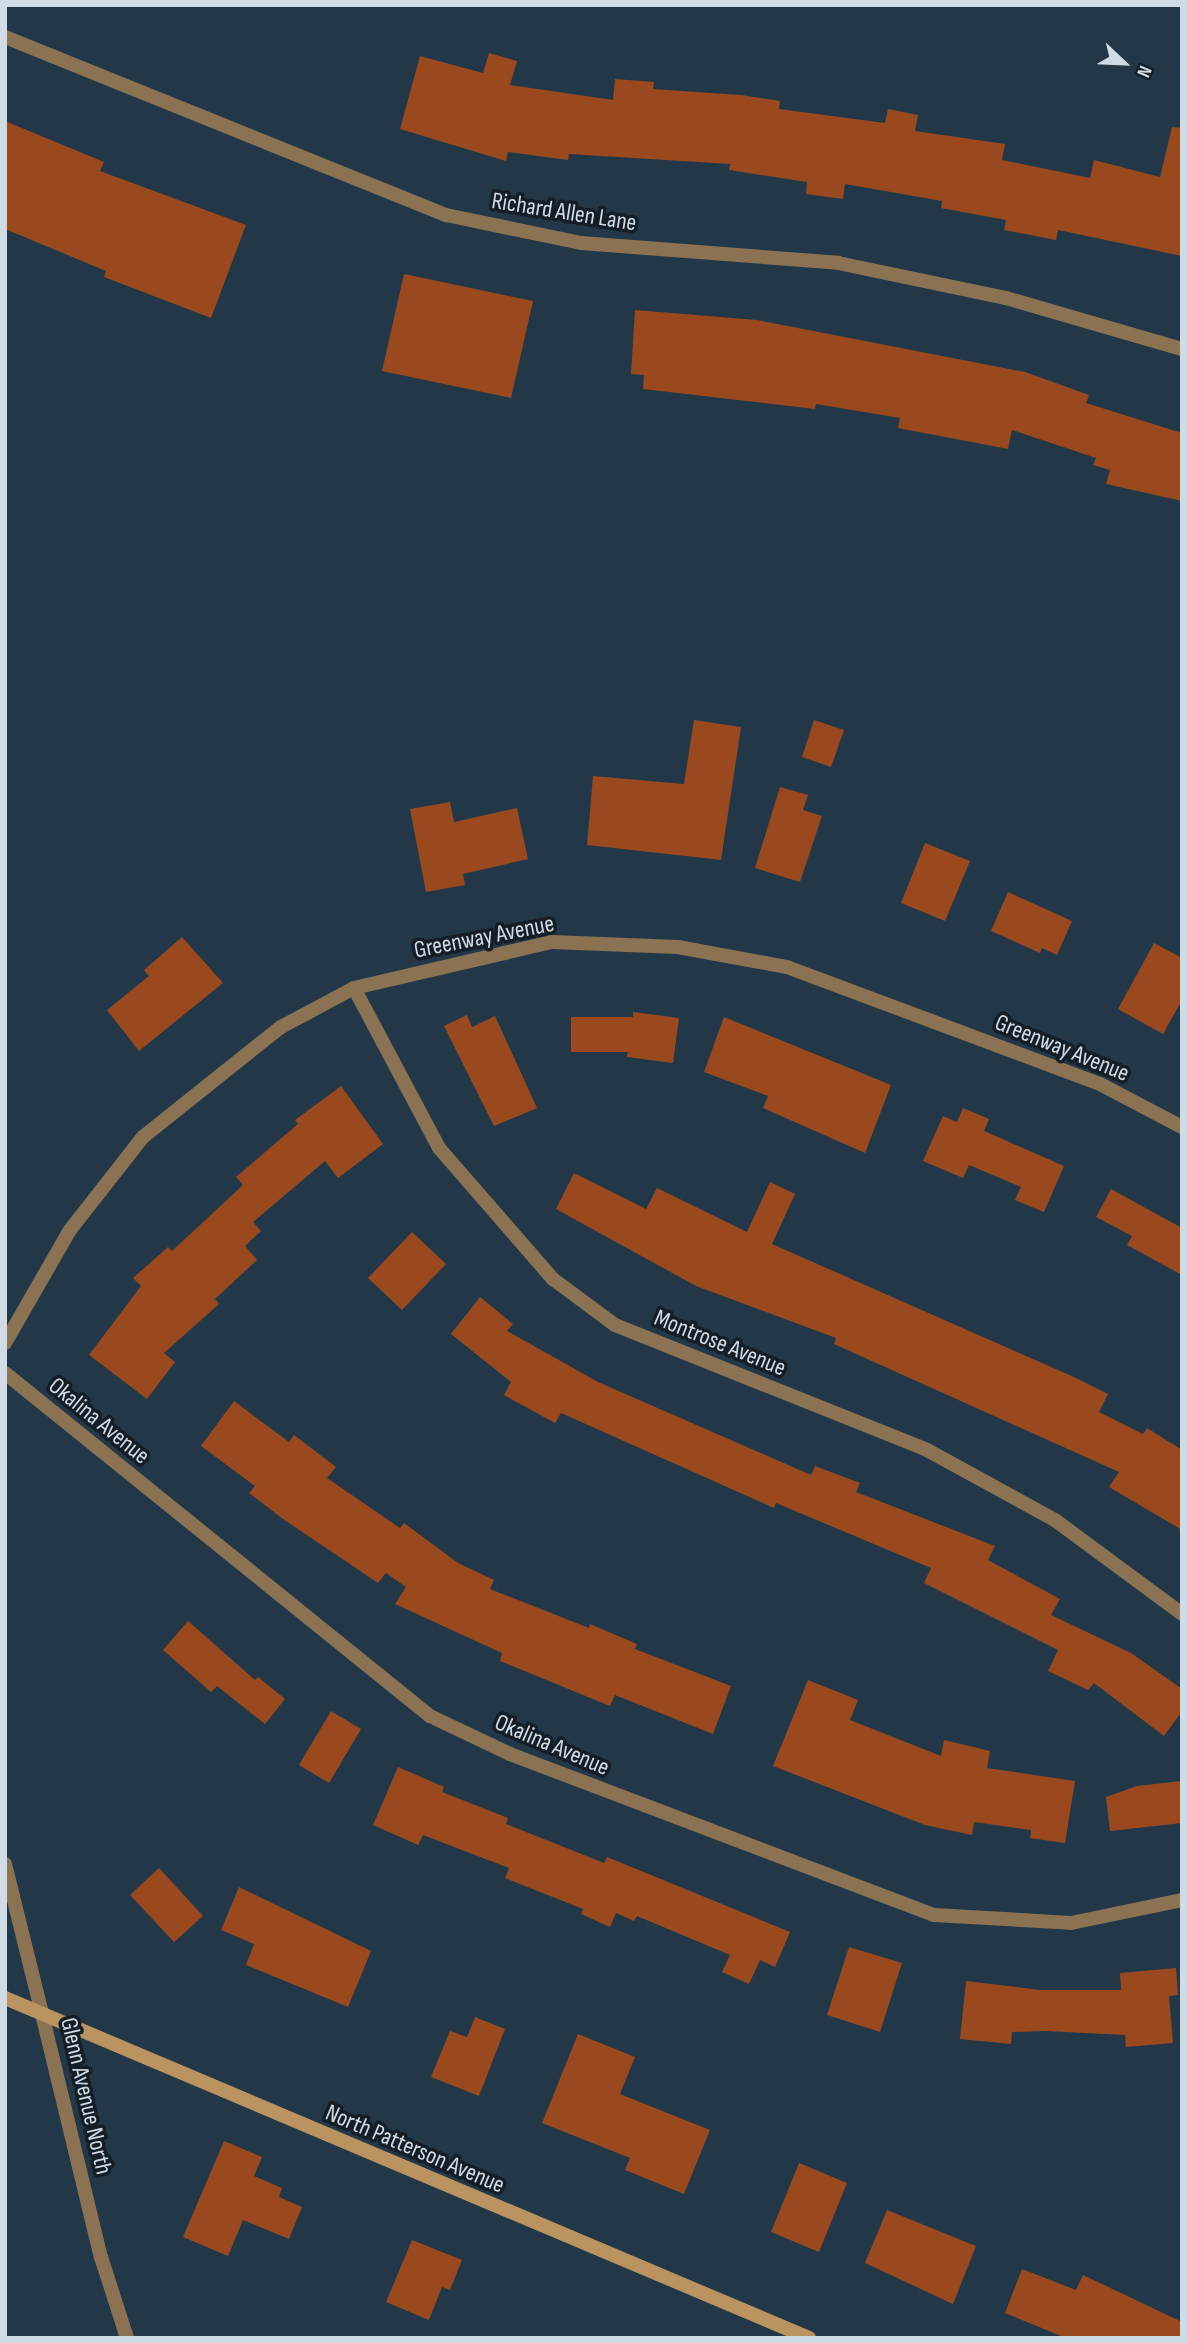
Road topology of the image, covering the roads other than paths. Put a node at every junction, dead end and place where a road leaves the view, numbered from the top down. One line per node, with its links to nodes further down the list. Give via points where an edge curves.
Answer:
1 (5, 37): 2 (street, Richard Allen Lane, via 446,215 581,243 838,263 1006,298)
2 (1182, 349)
3 (354, 988): 4 (street, Greenway Avenue, via 552,943 678,947 787,967 1100,1084); 5 (street, Greenway Avenue, via 281,1027 143,1138 70,1230); 7 (street, Montrose Avenue, via 439,1147 553,1279 615,1325 927,1450 1055,1520)
4 (1182, 1127)
5 (5, 1343)
6 (5, 1373): 9 (street, Okalina Avenue, via 430,1716 510,1754 934,1915 1071,1923)
7 (1182, 1615)
8 (5, 1864): 11 (street, Glenn Avenue North)
9 (1182, 1899)
10 (5, 1998): 11 (main road, North Patterson Avenue)
11 (42, 2014): 12 (street, Glenn Avenue North, via 101,2257); 13 (main road, North Patterson Avenue)
12 (127, 2338)
13 (809, 2338)

